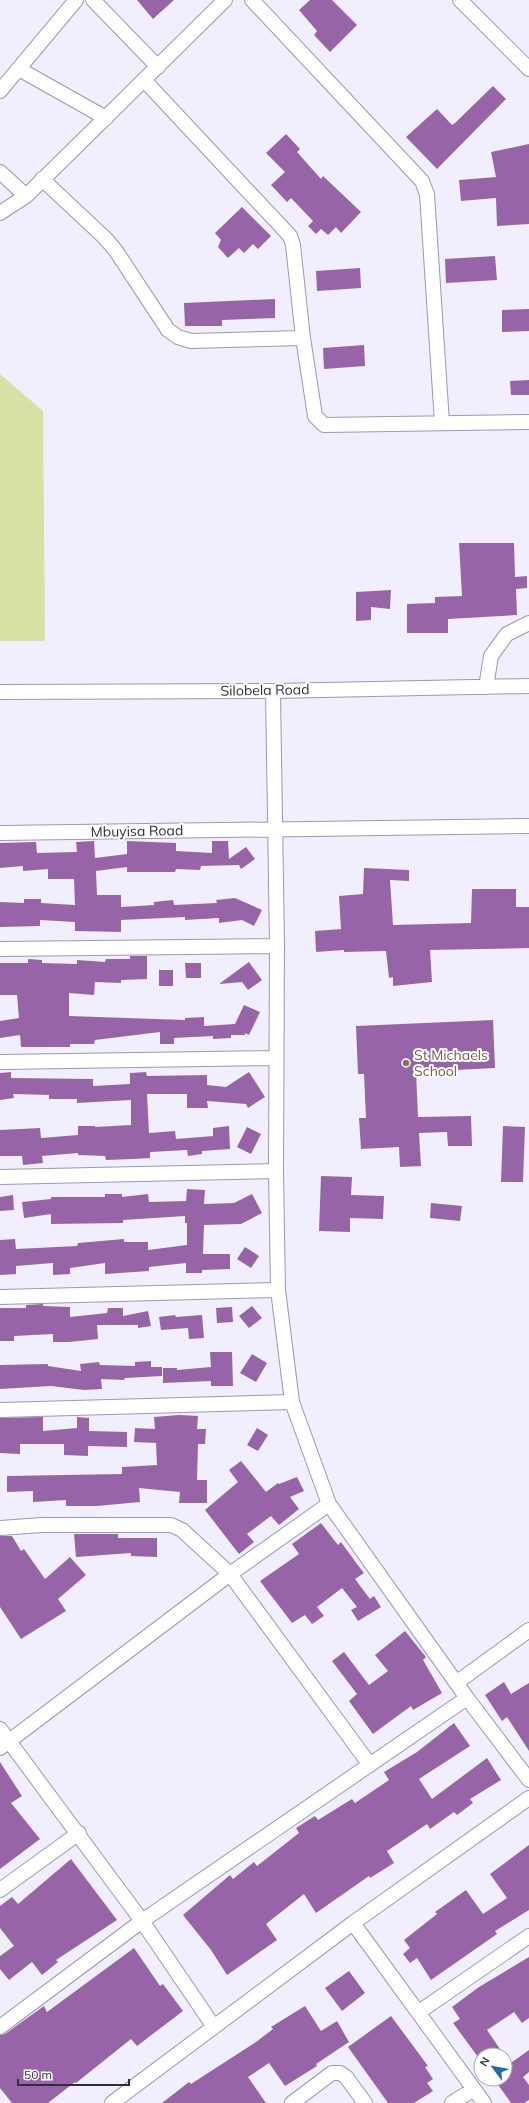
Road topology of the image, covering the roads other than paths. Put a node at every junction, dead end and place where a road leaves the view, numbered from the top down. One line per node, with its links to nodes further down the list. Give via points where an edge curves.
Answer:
1 (76, 0): 7 (street)
2 (94, 0): 6 (street)
3 (225, 0): 6 (street)
4 (252, 0): 18 (street, via 422,181 427,194)
5 (460, 0): 8 (street)
6 (158, 67): 9 (street)
7 (19, 69): 10 (street); 11 (street)
8 (529, 69)
9 (144, 80): 11 (street); 16 (street, via 290,236)
10 (0, 91)
11 (106, 118): 13 (street)
12 (0, 172): 14 (street)
13 (42, 179): 14 (street); 16 (street, via 105,238 168,330 178,337 191,341)
14 (26, 196): 15 (street)
15 (0, 213)
16 (303, 338): 18 (street, via 315,416 324,425)
17 (529, 422): 18 (street)
18 (442, 423)
19 (529, 623): 21 (street, via 507,634 490,656)
20 (529, 686): 21 (street, Silobela Road)
21 (486, 687): 22 (street, Silobela Road)
22 (273, 690): 23 (street, Silobela Road); 25 (street)
23 (0, 692)
24 (529, 826): 25 (street, Mbuyisa Road)
25 (274, 829): 26 (street, Mbuyisa Road); 27 (street)
26 (0, 833)
27 (277, 946): 28 (street); 29 (street)
28 (0, 949)
29 (276, 1058): 30 (street); 31 (street)
30 (0, 1062)
31 (276, 1172): 32 (street); 33 (street)
32 (0, 1177)
33 (278, 1290): 34 (street); 35 (street)
34 (0, 1297)
35 (292, 1402): 36 (street); 37 (street)
36 (0, 1410)
37 (329, 1504): 39 (street); 41 (street)
38 (0, 1528): 39 (street, via 42,1525 171,1525 182,1530)
39 (230, 1574): 44 (street); 45 (street)
40 (529, 1630): 41 (street)
41 (456, 1683): 42 (street)
42 (467, 1698): 45 (street); 46 (street)
43 (0, 1729): 44 (street)
44 (4, 1745): 48 (street)
45 (370, 1765): 50 (street)
46 (529, 1780)
47 (529, 1798): 51 (street)
48 (79, 1833): 49 (street); 50 (street)
49 (0, 1890)
50 (142, 1921): 54 (street); 55 (street)
51 (353, 1923): 53 (street); 55 (street)
52 (529, 1936): 53 (street)
53 (419, 2012): 56 (street)
54 (0, 2027)
55 (214, 2027): 57 (street)
56 (474, 2089): 60 (street); 61 (street)
57 (112, 2103)
58 (292, 2103): 59 (street, via 332,2073 340,2072)
59 (365, 2103)
60 (452, 2103)
61 (484, 2103)

